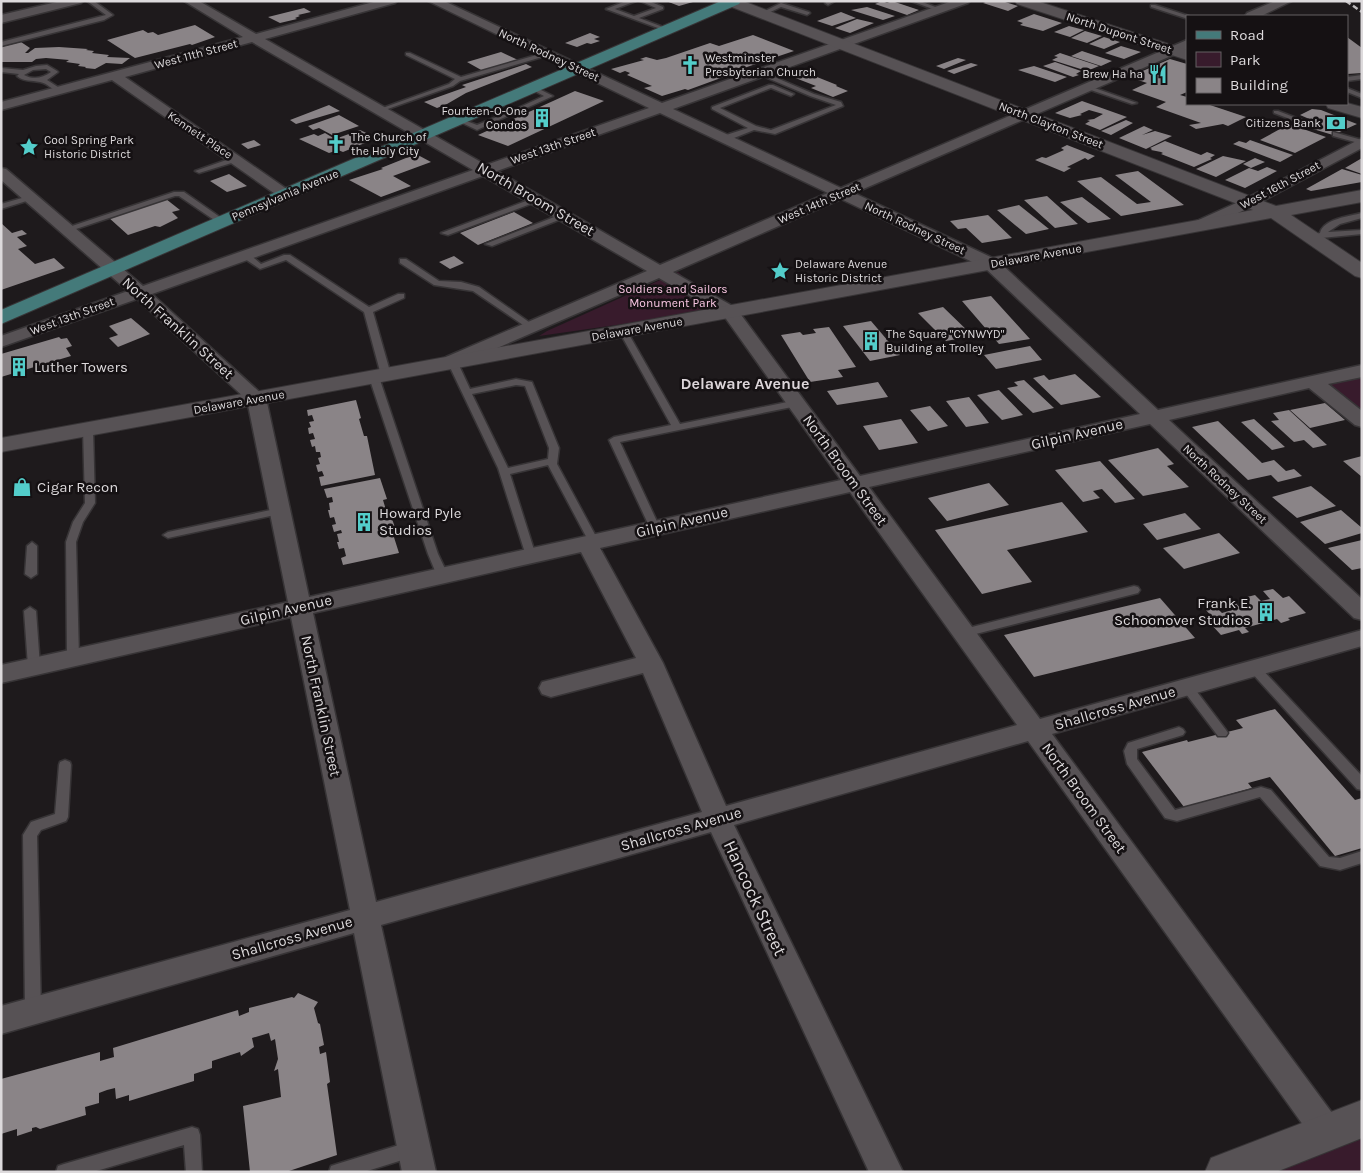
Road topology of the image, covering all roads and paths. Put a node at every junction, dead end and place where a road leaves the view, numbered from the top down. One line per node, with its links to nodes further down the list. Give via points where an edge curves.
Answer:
1 (76, 1): 20 (street)
2 (90, 1): 23 (lane, via 110,15)
3 (190, 1): 22 (street, North Broom Street)
4 (391, 1): 22 (street, West 11th Street)
5 (434, 1): 27 (street, North Rodney Street)
6 (633, 1): 19 (lane, via 609,9)
7 (643, 1): 19 (lane, via 661,8)
8 (914, 1): 14 (lane)
9 (964, 1): 14 (street, West 13th Street)
10 (1022, 1): 25 (street, North Dupont Street)
11 (1286, 1): 17 (street)
12 (731, 2): 16 (street, North Clayton Street); 21 (main road, Pennsylvania Avenue)
13 (1153, 6): 18 (lane)
14 (940, 10): 24 (street, West 13th Street)
15 (807, 13): 16 (lane, via 780,5)
16 (762, 14): 24 (street, North Clayton Street)
17 (1253, 15)
18 (1186, 16)
19 (633, 18): 21 (lane)
20 (1, 19)
21 (668, 30): 28 (main road, Pennsylvania Avenue)
22 (254, 38): 32 (street, West 11th Street); 50 (street, North Broom Street)
23 (1, 44)
24 (841, 44): 31 (street, West 13th Street); 53 (street, North Clayton Street)
25 (1179, 53): 38 (street, West 14th Street)
26 (408, 54): 36 (lane)
27 (547, 54): 28 (street, North Rodney Street); 36 (lane)
28 (578, 69): 39 (main road, Pennsylvania Avenue); 48 (street, North Rodney Street)
29 (1, 70): 30 (lane)
30 (23, 72): 34 (lane, via 20,76 26,79); 34 (lane, via 42,67 54,70 54,74)
31 (760, 73): 41 (lane); 48 (street, West 13th Street)
32 (114, 75): 40 (street, West 11th Street); 61 (street, Kennett Place)
33 (1362, 78): 35 (lane)
34 (41, 79): 40 (lane)
35 (1350, 79): 37 (lane)
36 (458, 80): 50 (lane)
37 (1362, 84)
38 (1087, 87): 44 (lane); 53 (street, West 14th Street)
39 (533, 88): 49 (lane, via 550,96); 54 (main road, Pennsylvania Avenue)
40 (59, 90): 47 (street, West 11th Street)
41 (800, 90): 56 (lane, via 840,106 772,132); 56 (lane, via 794,95 771,86 714,108)
42 (1348, 90): 43 (lane)
43 (1362, 96)
44 (1134, 103)
45 (1286, 105): 55 (lane, via 1276,112)
46 (1337, 105): 52 (street)
47 (1, 106)
48 (661, 108): 59 (street, North Rodney Street); 62 (street, West 13th Street)
49 (520, 109)
50 (380, 110): 58 (street, North Broom Street)
51 (511, 113): 54 (lane, via 477,128)
52 (1362, 113)
53 (1023, 115): 65 (street, West 14th Street); 70 (street, North Clayton Street)
54 (459, 120): 58 (main road, Pennsylvania Avenue)
55 (1316, 127)
56 (754, 128): 59 (lane)
57 (1336, 134): 60 (lane)
58 (424, 135): 62 (street, North Broom Street); 66 (main road, Pennsylvania Avenue)
59 (726, 138): 65 (street, North Rodney Street)
60 (1361, 142): 70 (street, West 16th Street)
61 (235, 159): 63 (lane); 66 (street, Kennett Place)
62 (485, 170): 69 (street, North Broom Street); 82 (street, West 13th Street)
63 (199, 171)
64 (1, 172): 68 (street, North Franklin Street)
65 (842, 193): 86 (street, North Rodney Street); 88 (street, West 14th Street)
66 (286, 195): 75 (main road, Pennsylvania Avenue)
67 (1362, 196): 72 (street, Delaware Avenue)
68 (32, 198): 71 (lane); 77 (street, North Franklin Street)
69 (537, 200): 74 (street, North Broom Street); 79 (lane)
70 (1250, 202): 72 (street, North Clayton Street); 76 (street, West 16th Street)
71 (1, 207)
72 (1274, 212): 76 (street, Delaware Avenue); 80 (street, North Clayton Street)
73 (1362, 215): 80 (lane, via 1337,222)
74 (565, 216): 81 (lane); 88 (street, North Broom Street)
75 (223, 222): 77 (lane, via 181,194 174,194); 87 (main road, Pennsylvania Avenue)
76 (1198, 226): 86 (street, Delaware Avenue)
77 (67, 229): 87 (street, North Franklin Street)
78 (1362, 232): 80 (lane)
79 (445, 233)
80 (1318, 236): 89 (street, North Clayton Street)
81 (489, 244)
82 (268, 246): 83 (street, West 13th Street); 84 (lane)
83 (245, 255): 84 (lane, via 260,267); 90 (street, West 13th Street)
84 (283, 258): 92 (lane, via 287,256)
85 (402, 261): 95 (lane, via 437,283 476,289)
86 (991, 264): 93 (street, Delaware Avenue); 105 (street, North Rodney Street)
87 (114, 270): 90 (street, North Franklin Street); 94 (main road, Pennsylvania Avenue)
88 (660, 271): 93 (street, North Broom Street); 95 (street, West 14th Street)
89 (1362, 272)
90 (139, 292): 97 (street, West 13th Street); 103 (street, North Franklin Street)
91 (401, 296): 92 (lane)
92 (368, 311): 100 (lane)
93 (730, 312): 96 (street, Delaware Avenue); 104 (street, North Broom Street)
94 (1, 318)
95 (532, 327): 98 (street, West 14th Street)
96 (623, 331): 98 (street, Delaware Avenue); 107 (lane)
97 (1, 342)
98 (452, 362): 100 (street, Delaware Avenue); 102 (lane)
99 (1362, 371): 101 (street, Gilpin Avenue)
100 (380, 376): 103 (street, Delaware Avenue); 120 (lane)
101 (1313, 382): 105 (street, Gilpin Avenue); 106 (street)
102 (468, 392): 110 (lane, via 516,382 529,384 554,448); 111 (lane)
103 (256, 398): 108 (street, Delaware Avenue); 113 (street, North Franklin Street)
104 (797, 403): 107 (lane); 112 (street, North Broom Street)
105 (1155, 417): 112 (street, Gilpin Avenue); 124 (street, North Rodney Street)
106 (1362, 420)
107 (677, 427): 114 (lane, via 614,440)
108 (88, 429): 109 (street, Delaware Avenue); 127 (lane, via 90,503 71,542)
109 (1, 445)
110 (552, 462): 111 (lane); 116 (lane)
111 (504, 472): 118 (lane)
112 (855, 484): 114 (street, Gilpin Avenue); 125 (street, North Broom Street)
113 (280, 511): 115 (lane); 122 (street, North Franklin Street)
114 (655, 528): 116 (street, Gilpin Avenue)
115 (168, 534)
116 (591, 542): 118 (street, Gilpin Avenue); 128 (street, Hancock Street)
117 (32, 546): 119 (lane)
118 (531, 556): 120 (street, Gilpin Avenue)
119 (31, 574)
120 (442, 575): 122 (street, Gilpin Avenue)
121 (1134, 590): 125 (lane)
122 (300, 607): 127 (street, Gilpin Avenue); 143 (street, North Franklin Street)
123 (30, 611): 129 (lane)
124 (1362, 612)
125 (964, 633): 134 (street, North Broom Street)
126 (1362, 638): 130 (street, Shallcross Avenue)
127 (73, 658): 129 (street, Gilpin Avenue)
128 (651, 664): 133 (street); 141 (street, Hancock Street)
129 (34, 666): 131 (street, Gilpin Avenue)
130 (1254, 668): 132 (street, Shallcross Avenue); 139 (lane)
131 (1, 674)
132 (1187, 687): 134 (street, Shallcross Avenue); 136 (lane)
133 (551, 688)
134 (1034, 730): 141 (street, Shallcross Avenue); 146 (street, North Broom Street)
135 (1179, 732): 140 (lane, via 1132,746 1130,750 1132,761 1170,814 1177,816 1257,792)
136 (1222, 733)
137 (66, 765): 144 (lane, via 61,816 36,826 30,835)
138 (1260, 780): 140 (lane)
139 (1362, 785)
140 (1266, 794): 142 (lane, via 1325,862 1340,864)
141 (718, 819): 143 (street, Shallcross Avenue); 151 (street, Hancock Street)
142 (1362, 857)
143 (366, 918): 144 (street, Shallcross Avenue); 147 (street, North Franklin Street)
144 (33, 1011): 145 (street, Shallcross Avenue)
145 (1, 1020)
146 (1345, 1126): 152 (street)
147 (414, 1164): 150 (lane)
148 (64, 1172): 149 (lane, via 192,1135)
149 (194, 1172)
150 (337, 1172)
151 (886, 1172)
152 (1225, 1172)

